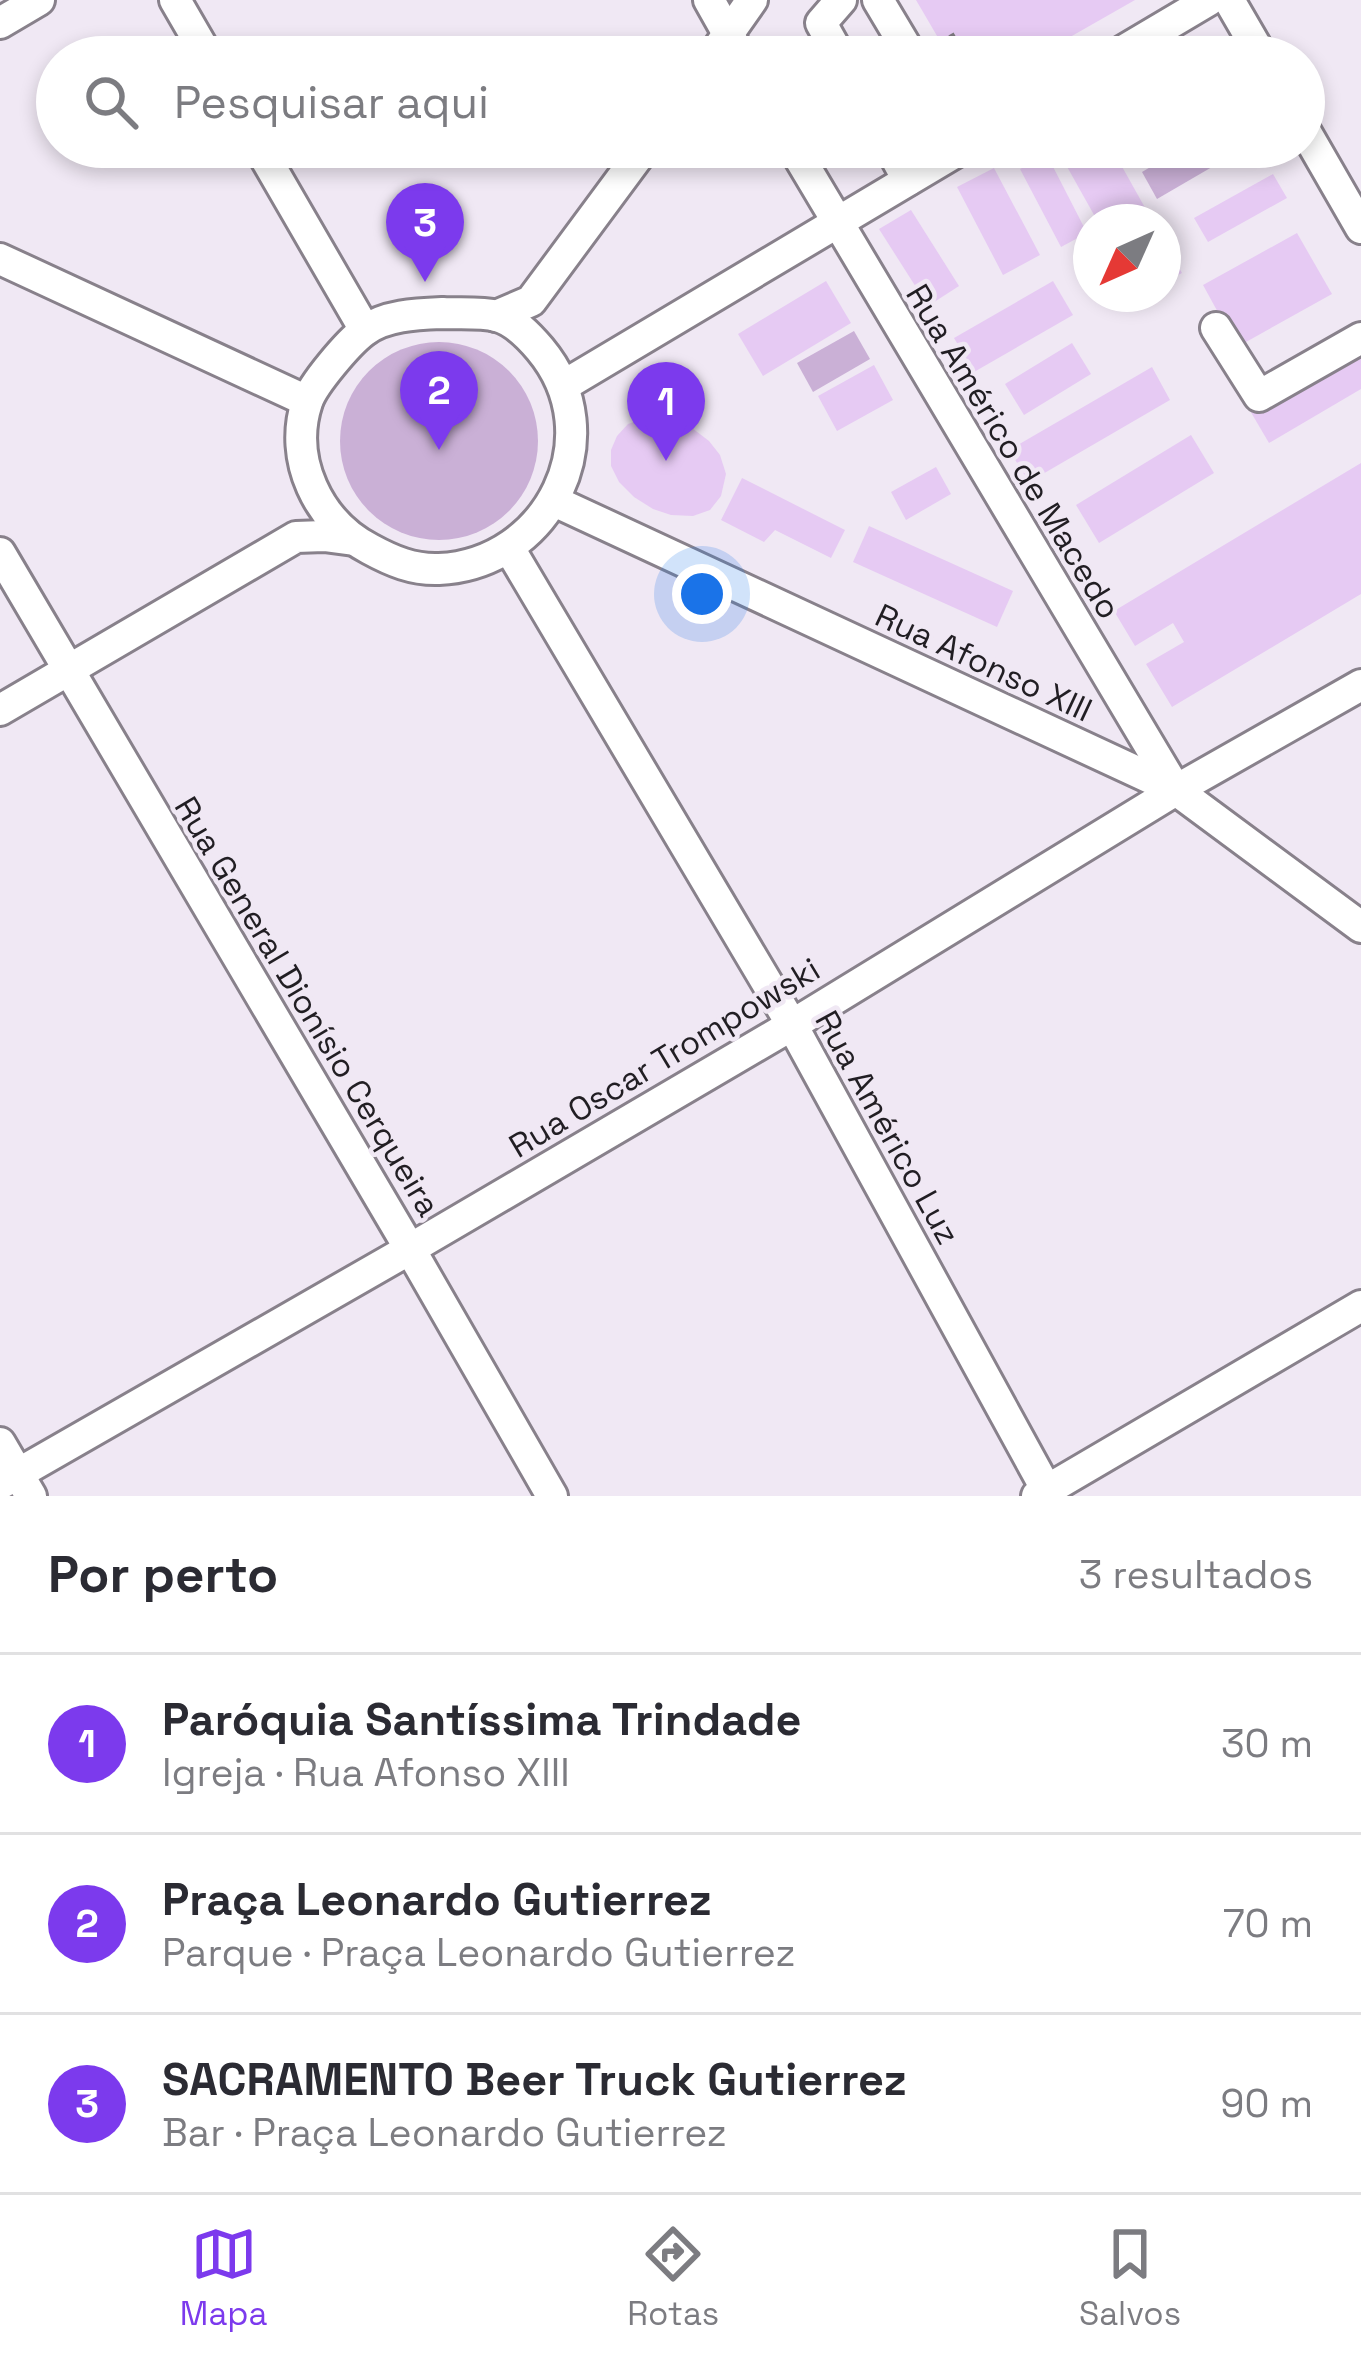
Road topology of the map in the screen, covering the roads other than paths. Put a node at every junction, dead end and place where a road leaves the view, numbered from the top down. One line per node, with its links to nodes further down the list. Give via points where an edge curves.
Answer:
1 (38, 0): 9 (street)
2 (175, 0): 10 (street)
3 (709, 0): 11 (street)
4 (752, 0): 12 (street)
5 (841, 0): 13 (street, via 821,23)
6 (878, 0): 14 (street)
7 (1209, 0): 15 (street)
8 (1229, 0): 16 (street)
9 (0, 23)
10 (196, 36)
11 (722, 36)
12 (734, 36)
13 (828, 36)
14 (899, 36)
15 (1149, 36)
16 (1250, 36)
17 (1325, 166): 25 (street)
18 (271, 168): 30 (street)
19 (629, 168): 27 (street)
20 (805, 168): 24 (street, Rua Américo de Macedo)
21 (901, 168): 23 (street)
22 (928, 168): 23 (street)
23 (908, 180): 24 (street)
24 (836, 223): 33 (street); 44 (street, Rua Américo de Macedo)
25 (1361, 229)
26 (0, 259): 34 (street)
27 (531, 301): 28 (street); 31 (street)
28 (496, 316): 30 (street, via 415,314); 31 (street)
29 (1216, 328): 32 (street, via 1259,395)
30 (365, 329): 34 (street)
31 (531, 338): 33 (street)
32 (1361, 338)
33 (563, 386): 36 (street, via 571,445)
34 (307, 400): 35 (street)
35 (306, 475): 37 (street); 38 (street, via 328,516)
36 (554, 501): 39 (street); 44 (street, Rua Afonso XIII)
37 (296, 537): 38 (street); 41 (street)
38 (353, 540): 39 (street, via 398,564 435,569 472,565)
39 (509, 548): 46 (street, Rua Américo Luz)
40 (0, 553): 41 (street, Rua General Dionísio Cerqueira)
41 (66, 670): 43 (street); 47 (street, Rua General Dionísio Cerqueira)
42 (1361, 685): 44 (street, Rua Oscar Trompowski)
43 (0, 710)
44 (1176, 790): 45 (street, Rua Afonso XIII); 46 (street, Rua Oscar Trompowski)
45 (1361, 927)
46 (792, 1025): 47 (street, Rua Oscar Trompowski); 51 (street, Rua Américo Luz)
47 (410, 1249): 50 (street, Rua Oscar Trompowski); 52 (street, Rua General Dionísio Cerqueira)
48 (1361, 1306): 51 (street)
49 (0, 1443): 50 (street)
50 (16, 1485)
51 (1044, 1494)
52 (552, 1496)

